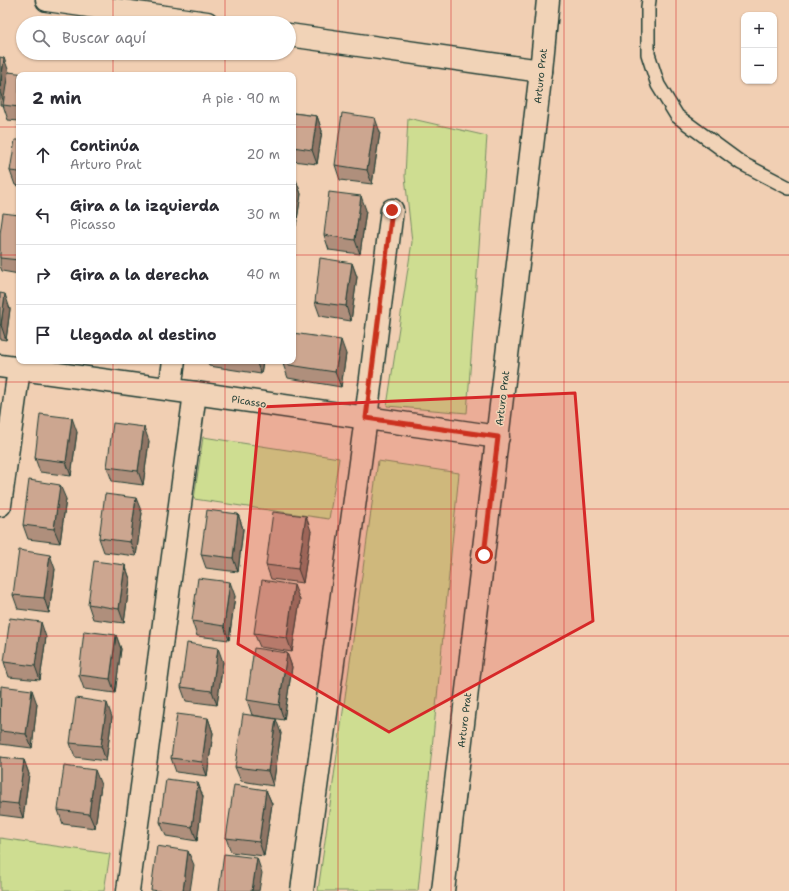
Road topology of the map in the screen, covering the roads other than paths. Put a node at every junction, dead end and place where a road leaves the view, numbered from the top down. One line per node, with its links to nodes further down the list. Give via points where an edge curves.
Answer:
1 (47, 0): 4 (street)
2 (548, 0): 6 (street, Arturo Prat)
3 (649, 0): 7 (lane, via 648,54 658,85 678,116 741,163)
4 (158, 16)
5 (296, 36): 6 (street)
6 (541, 71): 14 (street, Arturo Prat)
7 (789, 188)
8 (392, 210): 13 (street)
9 (174, 364): 11 (street)
10 (9, 367): 11 (street, Picasso); 15 (street)
11 (170, 389): 12 (street, Picasso)
12 (195, 393): 13 (street, Picasso); 16 (street)
13 (366, 418): 14 (street, Picasso); 17 (street)
14 (498, 437): 18 (street, Arturo Prat)
15 (0, 505)
16 (128, 891)
17 (302, 891)
18 (443, 891)

